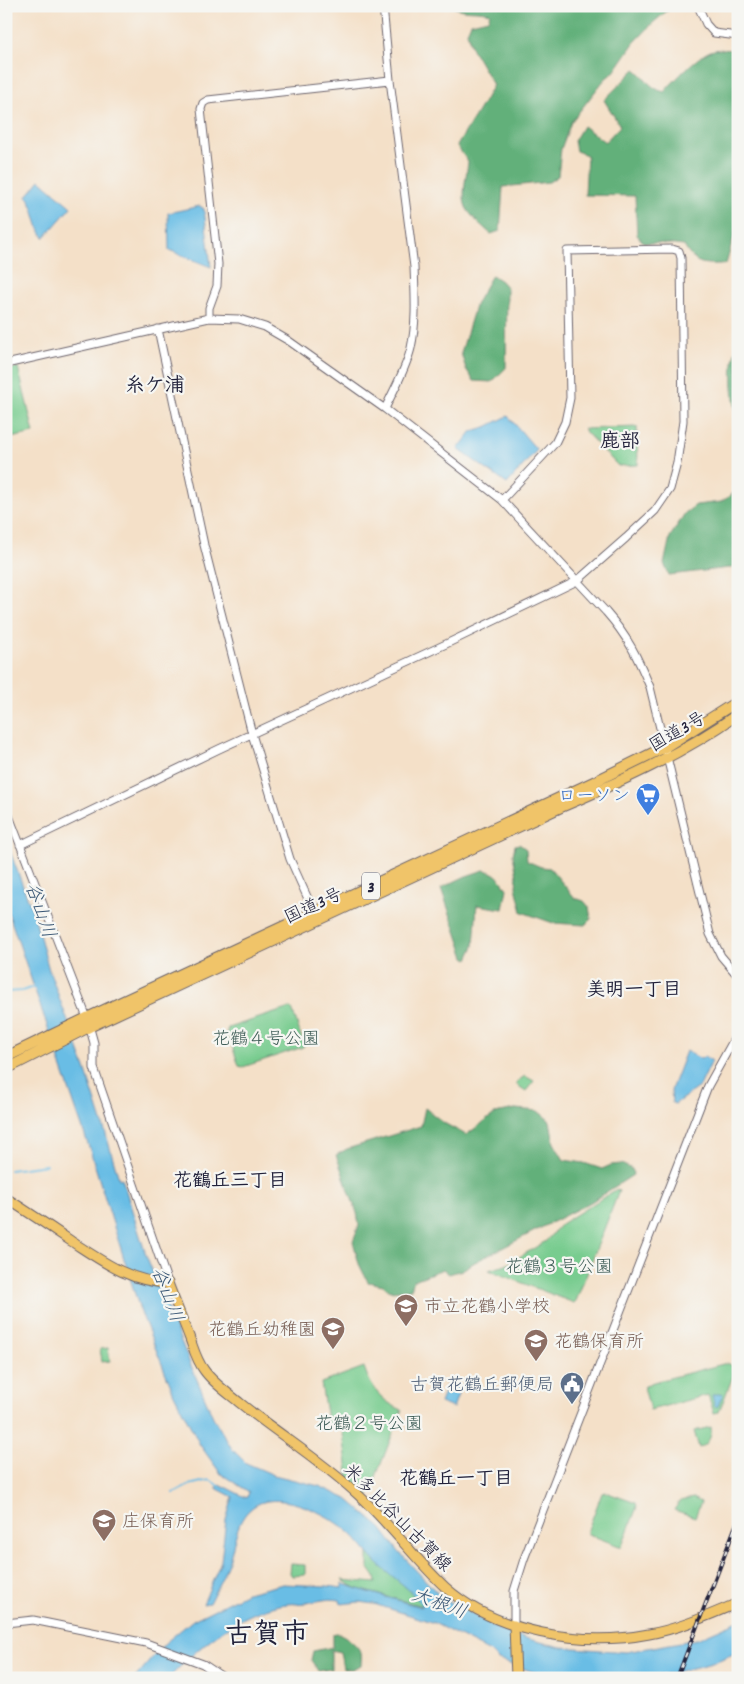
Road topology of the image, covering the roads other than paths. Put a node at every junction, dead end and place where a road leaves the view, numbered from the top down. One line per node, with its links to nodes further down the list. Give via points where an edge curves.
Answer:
1 (383, 6): 4 (street)
2 (698, 6): 3 (street, via 714,33)
3 (738, 36)
4 (390, 80): 5 (street, via 208,100 201,106 218,264 217,286); 8 (street, via 414,267 415,320 410,349)
5 (209, 318): 6 (street); 8 (street, via 239,319 265,327)
6 (158, 329): 7 (street); 13 (street, via 204,545)
7 (6, 364)
8 (385, 409): 9 (street)
9 (502, 500): 10 (street); 10 (street, via 555,443 565,422 570,398 567,252 678,251 681,258 683,422 670,489 655,510)
10 (577, 581): 13 (street); 14 (street, via 620,629 636,653 650,687)
11 (738, 701): 14 (highway, 国道3号 / 3)
12 (738, 714): 14 (highway, 国道3号 / 3, via 687,747)
13 (252, 734): 16 (street); 17 (street, via 290,859)
14 (666, 752): 17 (highway, 国道3号 / 3); 18 (street, via 704,916 721,956); 19 (highway, 国道3号 / 3, via 616,783)
15 (6, 808): 16 (street)
16 (20, 845): 19 (street)
17 (314, 912): 19 (highway, 国道3号 / 3)
18 (738, 976)
19 (83, 1025): 21 (highway, 国道3号 / 3); 25 (street, via 94,1043 94,1068)
20 (738, 1032): 28 (street, via 708,1086 524,1559 514,1591)
21 (43, 1045): 22 (highway, 国道3号 / 3); 23 (highway, 国道3号 / 3)
22 (6, 1057)
23 (6, 1069)
24 (6, 1198): 25 (main road, via 124,1274)
25 (163, 1283): 28 (main road, 米多比谷山古賀線, via 199,1363 208,1375 355,1491 446,1588 474,1609)
26 (738, 1603): 28 (main road, 米多比谷山古賀線, via 670,1629 631,1637 589,1639)
27 (6, 1623): 30 (street, via 33,1620 146,1643 203,1664)
28 (514, 1629): 29 (main road)
29 (516, 1675)
30 (224, 1678)

